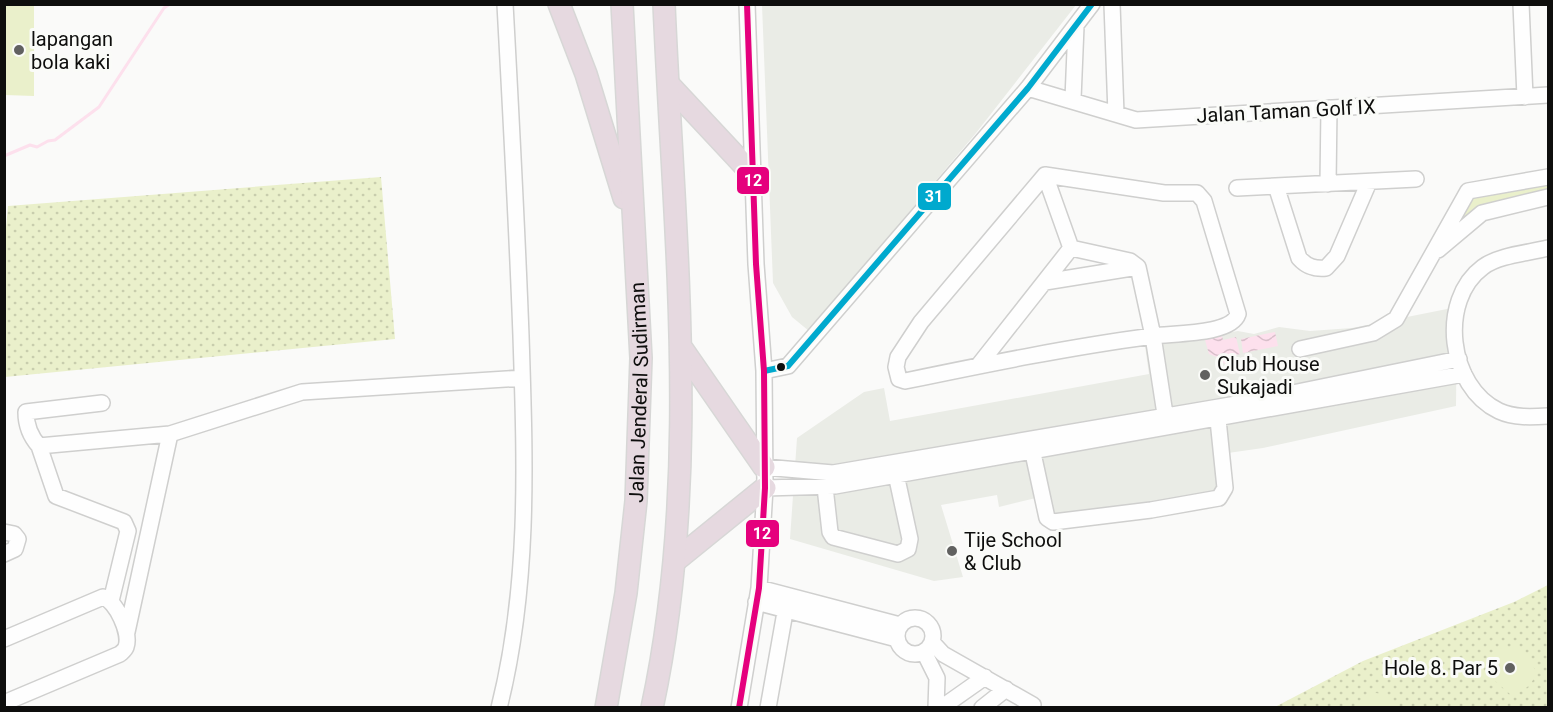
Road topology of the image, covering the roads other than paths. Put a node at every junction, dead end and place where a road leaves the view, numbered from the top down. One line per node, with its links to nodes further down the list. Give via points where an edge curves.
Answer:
1 (505, 4): 39 (street)
2 (559, 4): 26 (highway, via 586,74)
3 (622, 4): 26 (highway, Jalan Jenderal Sudirman)
4 (747, 4): 18 (street)
5 (1092, 4): 9 (street)
6 (1112, 4): 16 (street)
7 (1521, 4): 13 (street)
8 (665, 6): 10 (highway)
9 (1076, 26): 11 (street); 14 (street)
10 (670, 86): 18 (highway); 34 (highway)
11 (1028, 88): 14 (street, Jalan Taman Golf IX); 37 (street, via 788,366)
12 (1548, 95): 13 (street, Jalan Taman Golf IX)
13 (1525, 97): 15 (street, Jalan Taman Golf IX)
14 (1072, 99): 16 (street, Jalan Taman Golf IX)
15 (1329, 108): 16 (street, Jalan Taman Golf IX, via 1136,120); 22 (street)
16 (1116, 114)
17 (1045, 175): 27 (street); 32 (street, via 1164,193 1191,191 1201,196 1238,314 1223,328); 36 (street, via 921,322 898,357 896,368 899,379 905,381)
18 (755, 177): 37 (street, via 756,264)
19 (1548, 177): 29 (street, via 1468,190)
20 (1416, 179): 21 (street)
21 (1369, 182): 22 (street); 23 (street, via 1333,263 1318,269 1299,258)
22 (1328, 184): 23 (street)
23 (1276, 186): 24 (street)
24 (1237, 188)
25 (1548, 196): 29 (street, via 1482,213)
26 (632, 221): 64 (highway, Jalan Jenderal Sudirman, via 641,358 636,501 626,593)
27 (1071, 248): 30 (street, via 1130,261); 31 (street)
28 (1548, 248): 35 (street, via 1487,264 1467,281 1459,294 1454,321)
29 (1432, 255): 33 (street, via 1389,325 1373,333)
30 (1138, 267): 31 (street); 32 (street)
31 (1045, 282): 36 (street)
32 (1153, 336): 36 (street); 42 (street)
33 (1300, 349)
34 (682, 350): 48 (highway); 52 (highway)
35 (1459, 359): 38 (street); 41 (street)
36 (978, 366)
37 (764, 371): 48 (street)
38 (1464, 374): 41 (street); 43 (street, via 1479,397 1500,411 1517,416)
39 (522, 378): 44 (street, via 302,392); 63 (street, via 524,544 514,636)
40 (102, 404): 46 (street, via 26,412 31,436)
41 (1217, 412): 42 (street); 45 (street); 45 (street, via 1225,492 1219,498 1053,522 1047,518)
42 (1165, 414): 45 (street)
43 (1548, 416)
44 (170, 434): 46 (street); 56 (street)
45 (1031, 445): 47 (street)
46 (39, 446): 54 (street, via 56,496 124,522 128,531)
47 (895, 469): 49 (street); 49 (street, via 910,539 908,549 898,554 833,537)
48 (764, 478): 49 (street); 52 (highway); 53 (street)
49 (824, 480)
50 (4, 532): 51 (street, via 18,539 15,549)
51 (4, 554)
52 (675, 561): 65 (highway)
53 (757, 595): 55 (street); 66 (street)
54 (111, 602): 56 (street); 58 (street, via 103,597)
55 (787, 602): 57 (street); 67 (street)
56 (127, 632): 62 (street, via 126,647 120,654)
57 (898, 632): 59 (street, via 907,653); 59 (street, via 915,618 926,621 932,631)
58 (4, 639)
59 (928, 647): 60 (street); 68 (street, via 937,678)
60 (985, 678): 61 (street); 69 (street)
61 (1006, 689): 70 (street); 71 (street, via 1034,705)
62 (4, 703)
63 (499, 708)
64 (606, 708)
65 (652, 708)
66 (739, 708)
67 (768, 708)
68 (936, 708)
69 (941, 708)
70 (982, 708)
71 (1031, 708)

